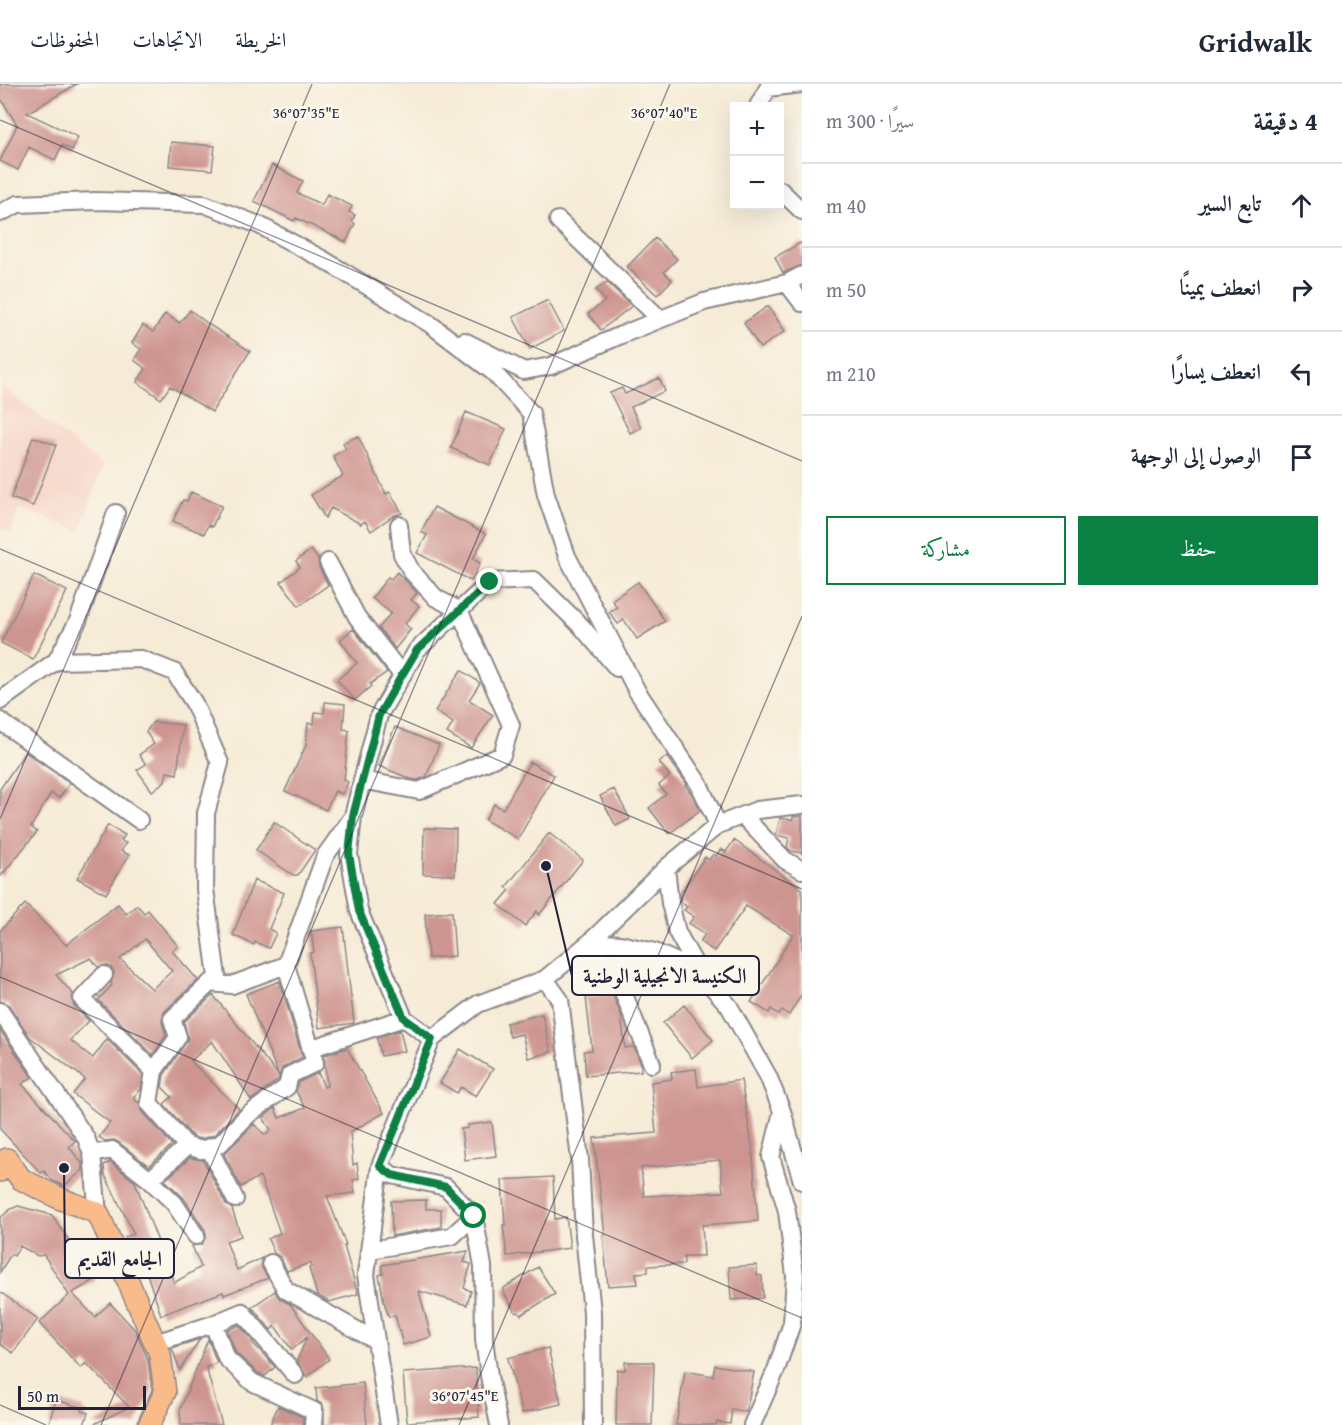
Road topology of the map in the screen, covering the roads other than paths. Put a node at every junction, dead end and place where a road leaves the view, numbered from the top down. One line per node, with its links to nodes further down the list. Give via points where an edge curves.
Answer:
1 (802, 84): 2 (street, via 768,88)
2 (760, 102)
3 (784, 194): 4 (street)
4 (802, 211)
5 (0, 213): 10 (street, via 18,204 204,204 259,225)
6 (558, 220): 9 (street)
7 (795, 279): 8 (street); 9 (street, via 704,302)
8 (802, 303)
9 (660, 320): 10 (street, via 551,366 524,371)
10 (430, 324): 17 (street, via 493,372 531,412 546,495 567,556)
11 (116, 513): 15 (street, via 78,621)
12 (399, 525): 14 (street, via 402,554 412,572 436,598)
13 (328, 562): 16 (street, via 357,618)
14 (459, 610): 16 (street, via 417,650); 17 (street, via 490,582 534,580 581,626); 20 (street, via 511,725 502,754 419,791)
15 (56, 661): 18 (street); 33 (street, via 141,659 174,672 194,703 220,763 206,813 205,889)
16 (402, 675): 20 (street, via 379,715)
17 (637, 691): 25 (street, via 699,784)
18 (0, 701)
19 (0, 721): 24 (street)
20 (362, 780): 22 (street)
21 (802, 805): 23 (street, via 757,810)
22 (353, 816): 29 (street, via 325,856); 35 (street, via 349,854 359,911)
23 (743, 816): 25 (street); 27 (street, via 785,860)
24 (139, 820)
25 (718, 825): 26 (street)
26 (666, 868): 28 (street); 30 (street, via 677,932)
27 (802, 870)
28 (590, 942): 30 (street, via 656,952); 32 (street); 38 (street, via 619,982)
29 (286, 965): 33 (street, via 232,985); 37 (street)
30 (699, 972): 40 (street, via 729,1006 768,1076)
31 (104, 975): 39 (street, via 82,999)
32 (545, 979): 36 (street, via 478,1004); 62 (street, via 560,1000 580,1159 592,1312)
33 (218, 984): 39 (street, via 210,983 172,1019 178,1037)
34 (0, 1011): 43 (street, via 86,1138)
35 (404, 1018): 36 (street); 37 (street)
36 (432, 1039): 45 (street)
37 (312, 1048): 42 (street, via 315,1063 290,1075 287,1087 248,1115 220,1144)
38 (652, 1064)
39 (154, 1071): 41 (street, via 149,1103)
40 (782, 1111): 47 (street); 63 (street, via 771,1157 787,1211 795,1276 792,1323)
41 (187, 1146): 42 (street); 46 (street)
42 (209, 1148): 48 (street)
43 (92, 1154): 46 (street, via 112,1150); 49 (street)
44 (2, 1161): 49 (main road, via 21,1179)
45 (380, 1166): 50 (street, via 392,1175 446,1187); 52 (street)
46 (150, 1180): 51 (street, via 174,1203)
47 (802, 1181)
48 (235, 1199)
49 (98, 1213): 56 (main road)
50 (474, 1216): 52 (street, via 452,1236); 61 (street, via 483,1266 484,1339)
51 (196, 1236)
52 (370, 1250): 55 (street, via 366,1275)
53 (271, 1263): 55 (street, via 286,1290)
54 (213, 1324): 56 (street); 57 (street, via 242,1312); 59 (street, via 227,1359 252,1382 314,1411)
55 (376, 1341): 60 (street)
56 (155, 1343): 58 (main road, via 165,1392)
57 (295, 1375)
58 (150, 1425)
59 (313, 1425)
60 (389, 1425)
61 (499, 1425)
62 (593, 1425)
63 (752, 1425)

